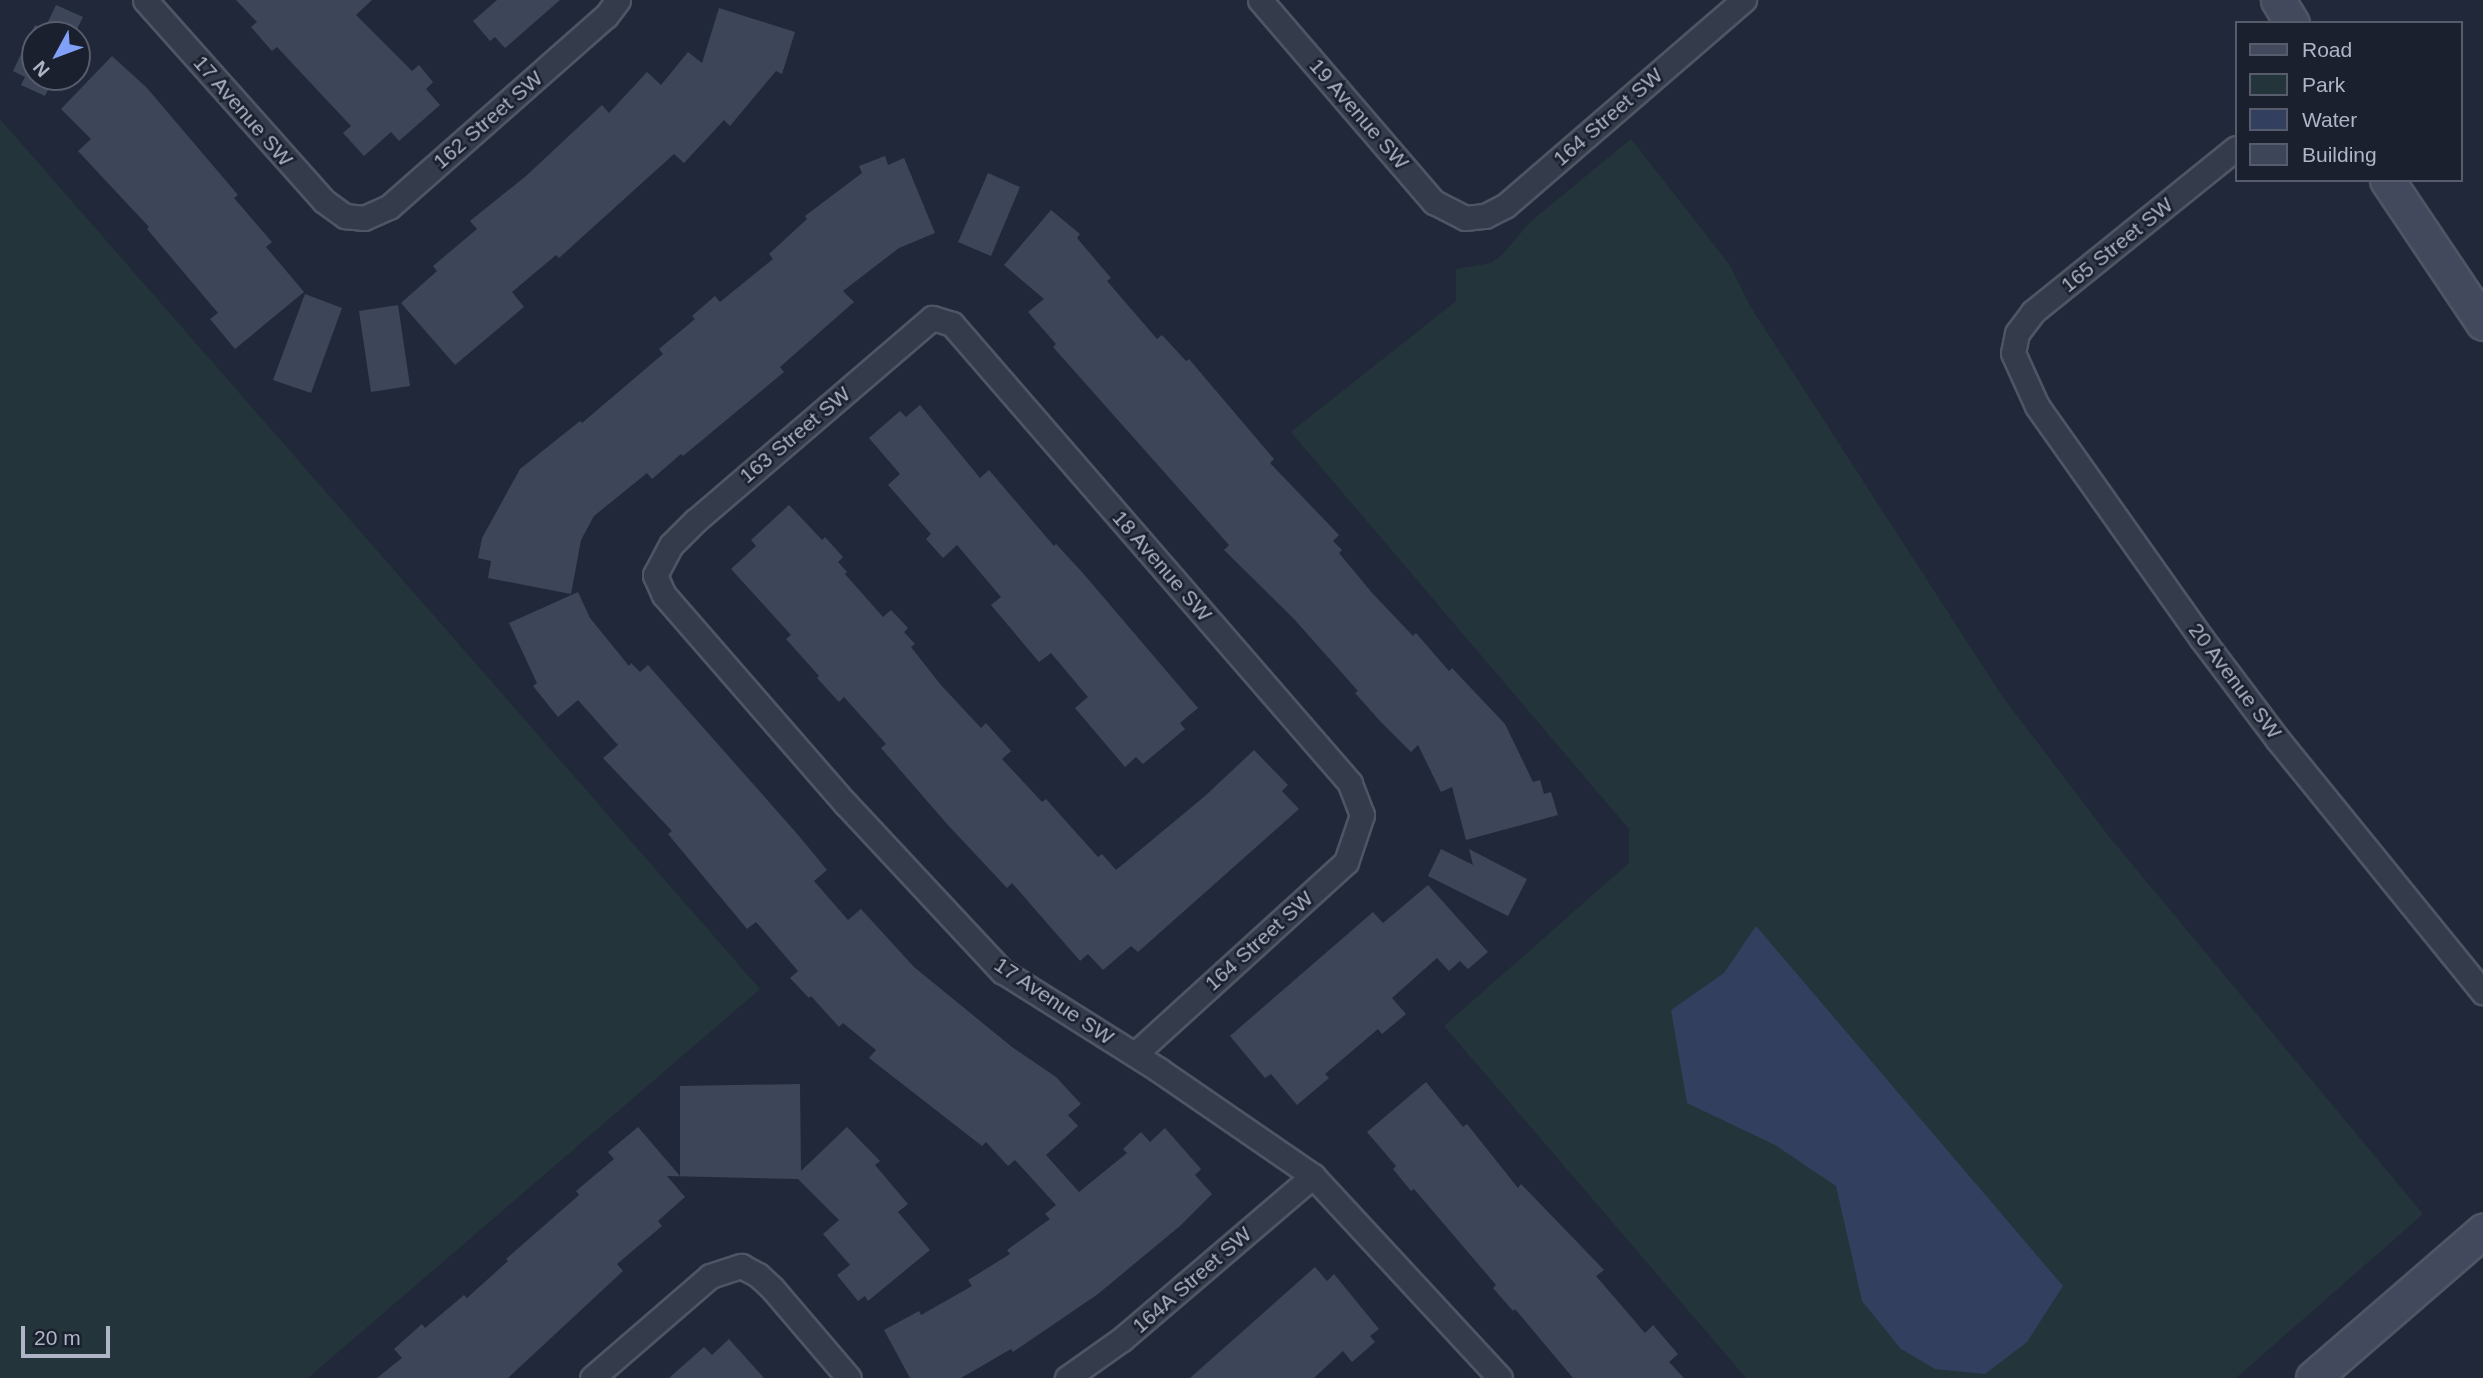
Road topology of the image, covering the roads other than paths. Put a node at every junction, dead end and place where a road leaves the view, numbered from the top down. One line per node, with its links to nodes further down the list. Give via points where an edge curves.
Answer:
1 (145, 0): 9 (street, 17 Avenue SW, via 303,179)
2 (618, 0): 9 (street, 162 Street SW, via 607,16 389,207 364,219)
3 (1260, 0): 10 (street, 19 Avenue SW, via 1434,202)
4 (1744, 0): 10 (street, 164 Street SW, via 1505,206 1485,216)
5 (2278, 0): 6 (street)
6 (2291, 21)
7 (2234, 150): 13 (street, 165 Street SW, via 2033,312 2017,333)
8 (2388, 182): 11 (street)
9 (345, 216)
10 (1465, 218)
11 (2483, 323)
12 (952, 324): 14 (street, 163 Street SW, via 932,318 696,520 671,545); 15 (street, 18 Avenue SW, via 1350,783)
13 (2013, 353): 16 (street, 20 Avenue SW, via 2037,405 2202,639)
14 (655, 575): 17 (street, 17 Avenue SW, via 664,595 846,804 1002,971)
15 (1362, 815): 17 (street, 164 Street SW, via 1346,862)
16 (2483, 992)
17 (1135, 1054): 18 (street, 17 Avenue SW)
18 (1312, 1176): 22 (street, 164A Street SW, via 1122,1339); 23 (street, 17 Avenue SW)
19 (2483, 1231): 24 (street)
20 (592, 1378): 21 (street, via 696,1287 717,1273 741,1266 772,1288)
21 (849, 1378)
22 (1067, 1378)
23 (1500, 1378)
24 (2314, 1378)

